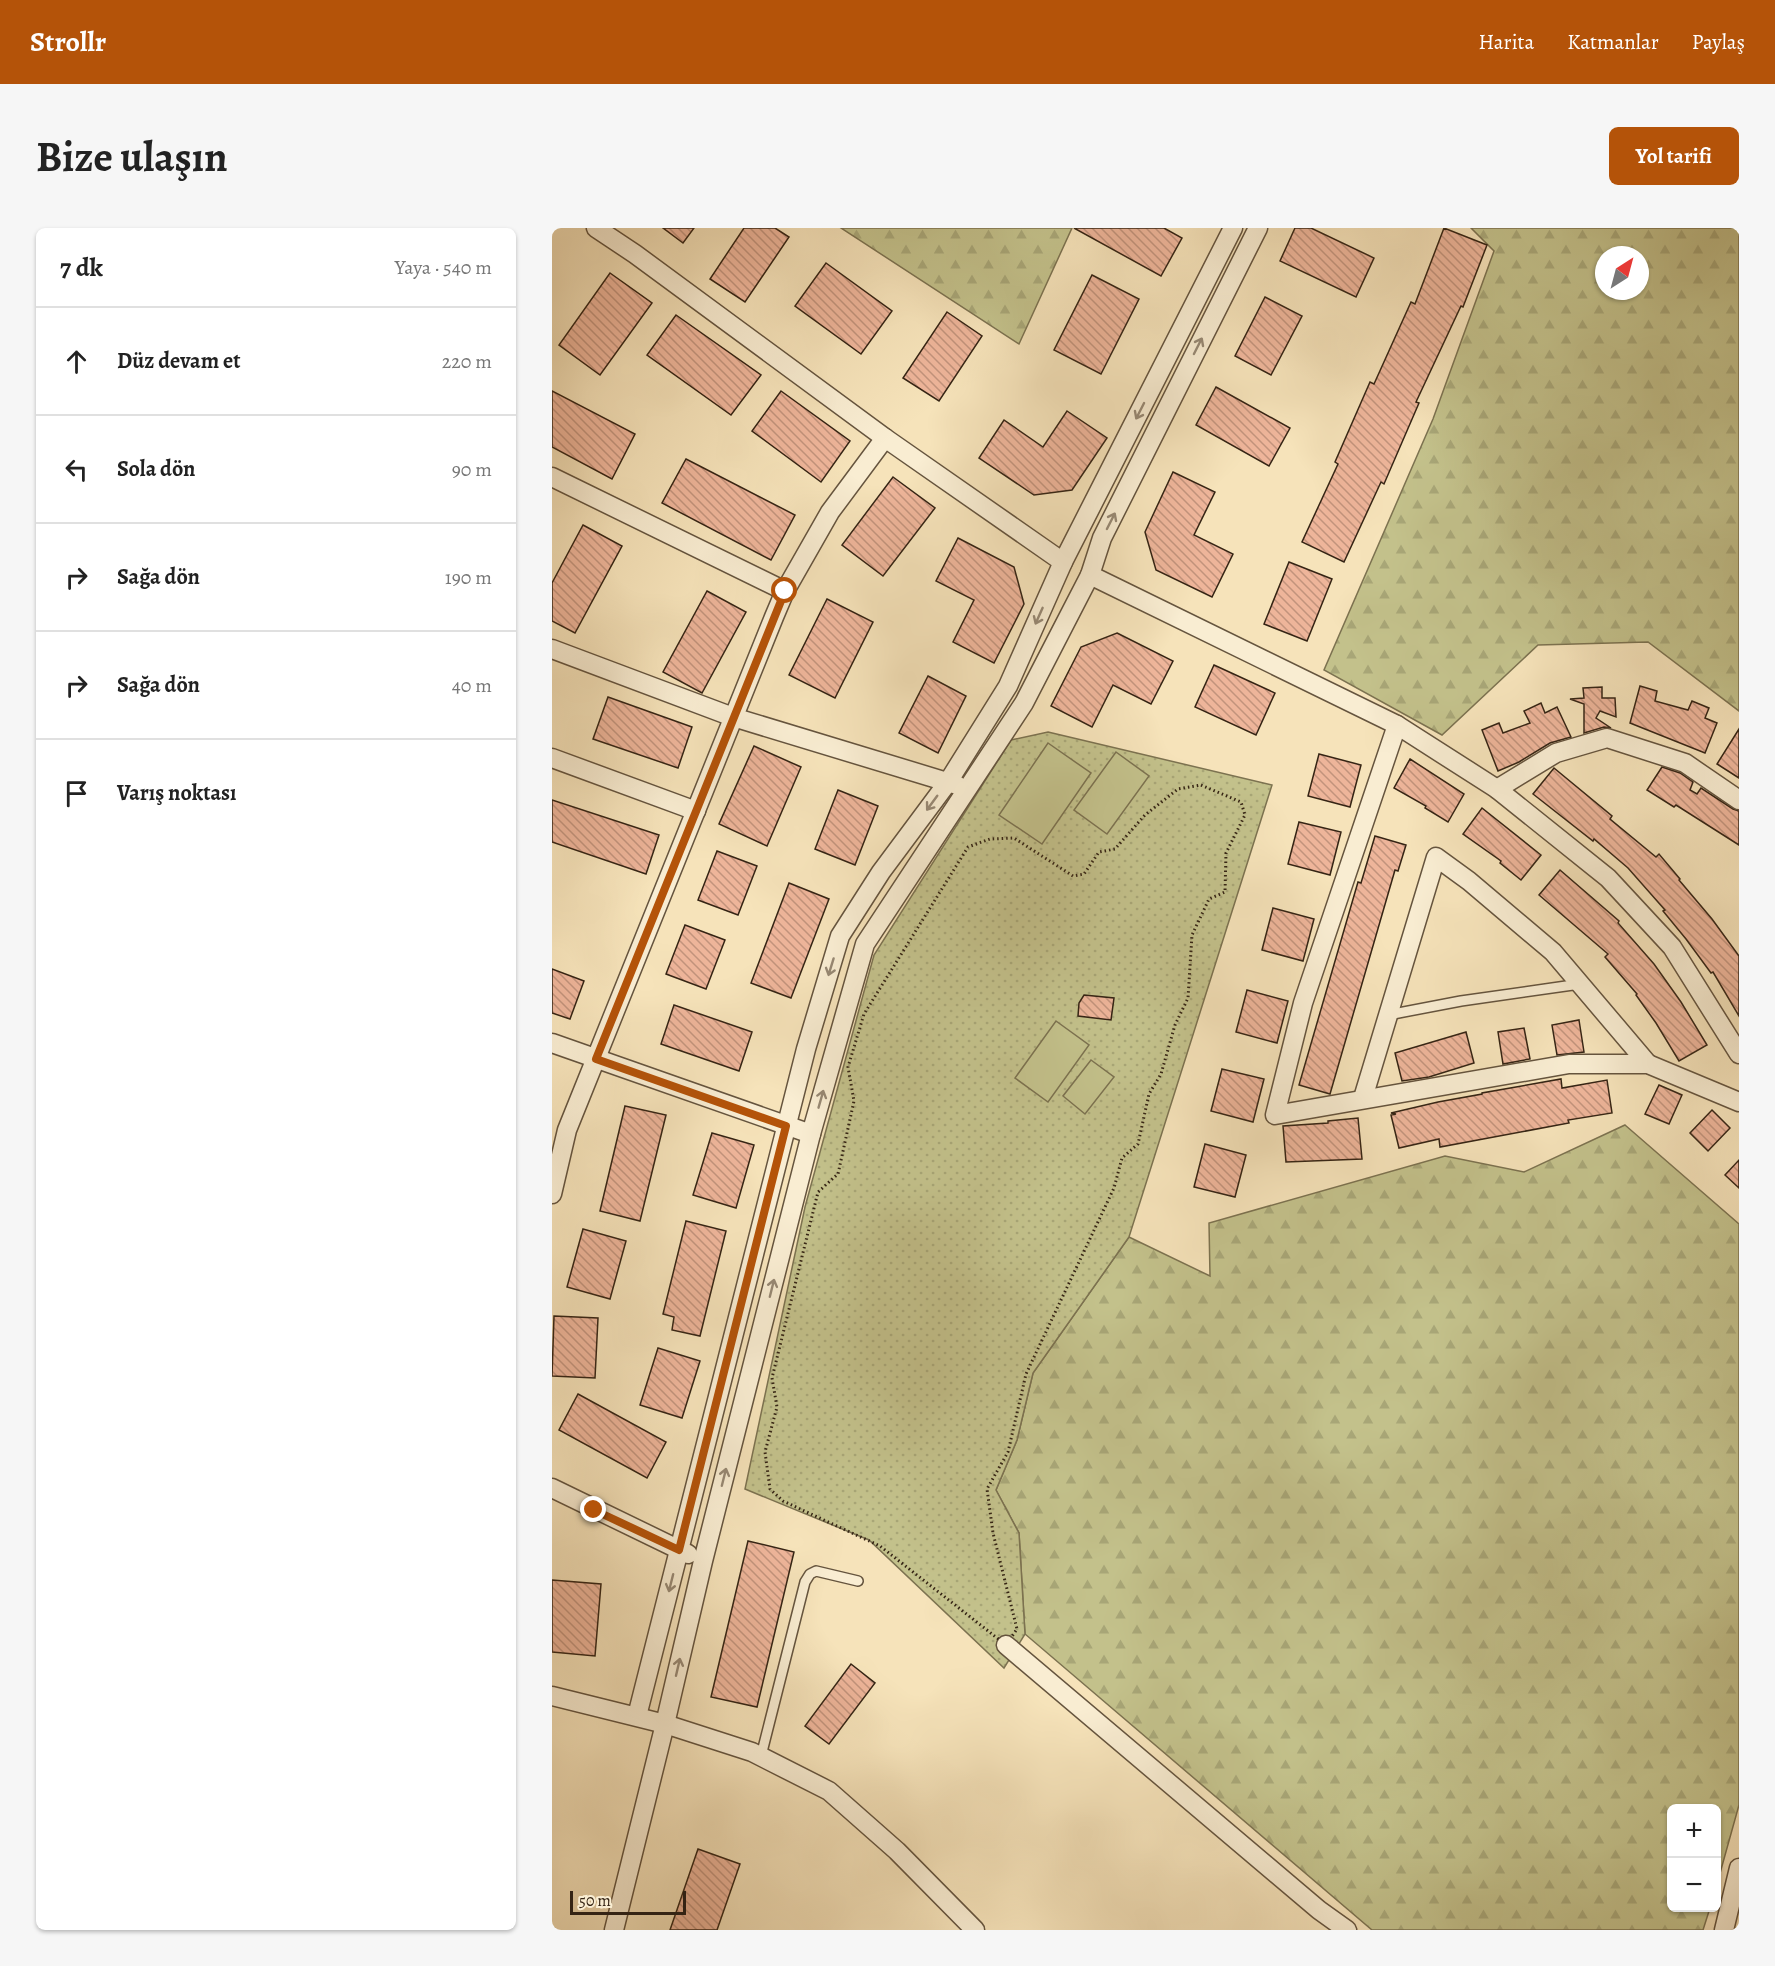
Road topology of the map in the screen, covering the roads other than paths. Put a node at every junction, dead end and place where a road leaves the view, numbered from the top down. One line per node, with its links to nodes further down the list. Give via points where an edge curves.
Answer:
1 (596, 228): 4 (street)
2 (1233, 228): 6 (street, one-way to 6)
3 (1258, 228): 7 (street, one-way to 3, via 1102,538)
4 (885, 438): 6 (street); 8 (street, via 830,512)
5 (552, 477): 8 (street)
6 (1063, 562): 7 (street, via 1061,571 1067,582 1080,584); 13 (street, one-way to 13, via 1008,686)
7 (1090, 575): 11 (street); 14 (street, via 1024,703)
8 (785, 591): 10 (street)
9 (552, 649): 10 (street)
10 (733, 717): 13 (street); 17 (street)
11 (1397, 725): 15 (street); 24 (street, via 1304,1003 1275,1115)
12 (552, 758): 17 (street)
13 (948, 782): 14 (street); 26 (street, one-way to 26, via 840,936)
14 (967, 789): 27 (street, one-way to 14, via 865,944)
15 (1497, 789): 16 (street, via 1556,753 1607,738 1685,763); 21 (street, via 1608,878 1672,947)
16 (1739, 800)
17 (696, 811): 22 (street)
18 (1580, 984): 19 (lane); 19 (street, via 1553,952 1436,857); 23 (street)
19 (1388, 1015): 24 (street)
20 (552, 1043): 22 (street)
21 (1739, 1054)
22 (596, 1059): 26 (street); 28 (street, via 567,1130)
23 (1648, 1064): 24 (street, via 1569,1064); 25 (street)
24 (1363, 1098)
25 (1739, 1102)
26 (786, 1126): 27 (street); 30 (street)
27 (811, 1134): 31 (street, one-way to 27)
28 (552, 1194)
29 (552, 1488): 30 (street)
30 (679, 1550): 31 (street); 35 (street, one-way to 35)
31 (703, 1561): 36 (street, one-way to 31)
32 (858, 1581): 37 (lane, via 816,1571 805,1582)
33 (1006, 1645): 41 (street, via 1318,1910)
34 (552, 1696): 35 (street)
35 (637, 1716): 36 (street)
36 (665, 1724): 37 (street); 39 (street)
37 (761, 1756): 40 (street, via 829,1791 897,1851)
38 (1739, 1868): 42 (street)
39 (614, 1930)
40 (975, 1930)
41 (1347, 1930)
42 (1724, 1930)

